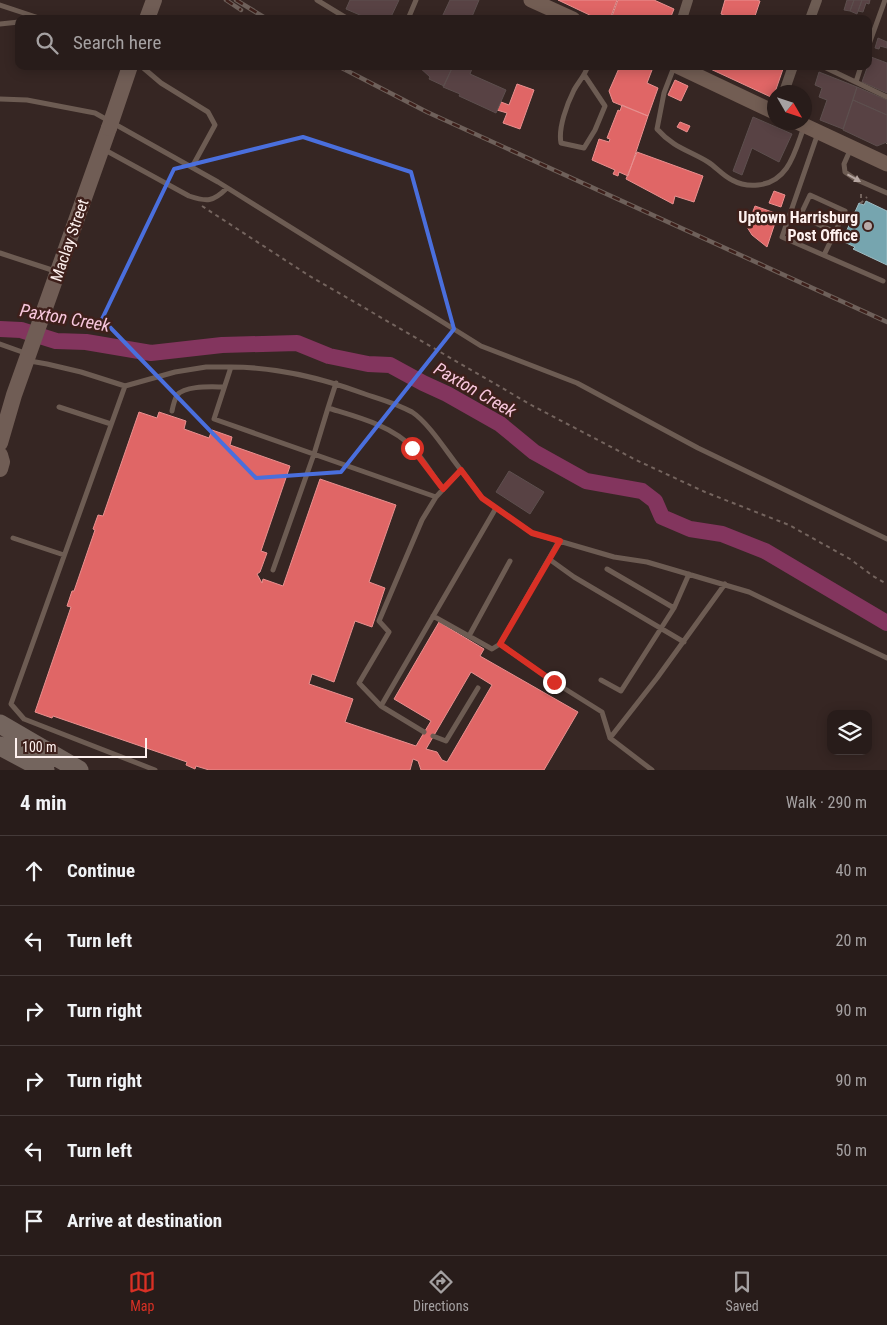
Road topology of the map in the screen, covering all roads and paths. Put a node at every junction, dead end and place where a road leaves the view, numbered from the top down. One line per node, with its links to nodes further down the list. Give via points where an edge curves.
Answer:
1 (154, 0): 11 (main road)
2 (317, 0): 12 (lane)
3 (416, 0): 13 (lane)
4 (531, 0): 8 (main road)
5 (688, 0): 15 (street)
6 (817, 0): 16 (street)
7 (885, 0): 19 (lane)
8 (547, 3): 14 (main road)
9 (0, 5): 10 (lane)
10 (30, 15)
11 (148, 15)
12 (341, 15)
13 (410, 15)
14 (566, 15)
15 (683, 15)
16 (811, 15)
17 (15, 22): 18 (lane)
18 (0, 24)
19 (872, 36)
20 (129, 70): 37 (main road, Maclay Street, bridge)
21 (146, 70): 40 (lane, via 208,112 215,125)
22 (587, 70): 28 (lane)
23 (674, 70): 35 (lane, via 664,92 657,129 668,141 708,162 731,180 748,186 769,184 790,164)
24 (685, 70): 33 (main road)
25 (792, 70): 30 (street)
26 (830, 70): 29 (lane)
27 (860, 70): 29 (lane)
28 (585, 76): 28 (lane, via 605,106 584,148 561,143 559,132 574,89)
29 (856, 82): 31 (lane)
30 (786, 85)
31 (887, 96)
32 (0, 99): 40 (lane, via 27,100 96,113)
33 (767, 109)
34 (812, 129): 38 (main road)
35 (806, 130)
36 (806, 130): 48 (lane, via 782,237)
37 (102, 148): 44 (lane); 49 (main road, Maclay Street)
38 (851, 148): 39 (main road); 42 (lane, one-way to 42, via 844,164 845,172)
39 (887, 164)
40 (192, 167): 41 (lane)
41 (227, 188): 44 (lane, via 218,198 202,200); 70 (lane, via 481,346 577,383 698,448)
42 (887, 193)
43 (861, 194): 45 (path, via 861,203)
44 (188, 196): 79 (path, via 308,276 533,406 705,492 789,524)
45 (867, 197)
46 (836, 232): 46 (lane, via 845,211 810,196 800,216); 48 (lane)
47 (0, 253): 49 (lane)
48 (824, 255): 50 (lane)
49 (58, 272): 52 (main road, Maclay Street)
50 (883, 281)
51 (0, 344): 52 (lane)
52 (32, 346): 55 (lane, via 47,364); 61 (main road, Maclay Street)
53 (231, 367): 54 (lane, via 286,371); 55 (lane, via 175,372); 56 (lane)
54 (336, 383): 58 (lane); 65 (lane, via 412,413)
55 (125, 386): 60 (lane)
56 (224, 387): 59 (lane, via 199,387 182,392 177,396); 62 (lane, via 214,419)
57 (59, 407): 60 (lane)
58 (328, 408): 62 (lane); 66 (lane, via 396,434 412,448)
59 (172, 411)
60 (111, 424): 72 (lane)
61 (0, 443)
62 (314, 454): 67 (lane); 76 (lane)
63 (0, 455): 64 (main road)
64 (0, 469)
65 (461, 470): 66 (lane); 68 (lane, via 482,498)
66 (443, 489): 67 (lane)
67 (436, 496): 89 (lane, via 422,520 378,621 389,632 359,683)
68 (496, 508): 71 (lane, via 532,533); 81 (lane)
69 (13, 538): 72 (lane)
70 (887, 539)
71 (560, 541): 73 (lane); 77 (lane)
72 (64, 555): 97 (lane, via 11,704 24,719)
73 (549, 559): 82 (lane, via 574,578); 85 (lane)
74 (510, 561): 83 (lane)
75 (607, 569): 80 (lane)
76 (273, 570)
77 (689, 574): 78 (lane); 80 (lane)
78 (725, 584): 84 (lane); 86 (lane, via 749,592)
79 (887, 584)
80 (674, 608): 82 (lane)
81 (433, 616): 83 (lane); 89 (lane)
82 (662, 629): 84 (lane); 87 (lane, via 621,691)
83 (469, 636): 85 (lane, via 492,649)
84 (684, 642): 93 (lane)
85 (500, 644): 93 (lane, via 602,712)
86 (887, 658)
87 (601, 680)
88 (478, 688): 92 (lane, via 446,741)
89 (381, 706): 91 (lane)
90 (0, 724): 96 (highway)
91 (424, 732)
92 (433, 736)
93 (610, 738): 98 (lane)
94 (0, 746): 95 (highway)
95 (45, 770)
96 (79, 770)
97 (155, 770)
98 (652, 770)

